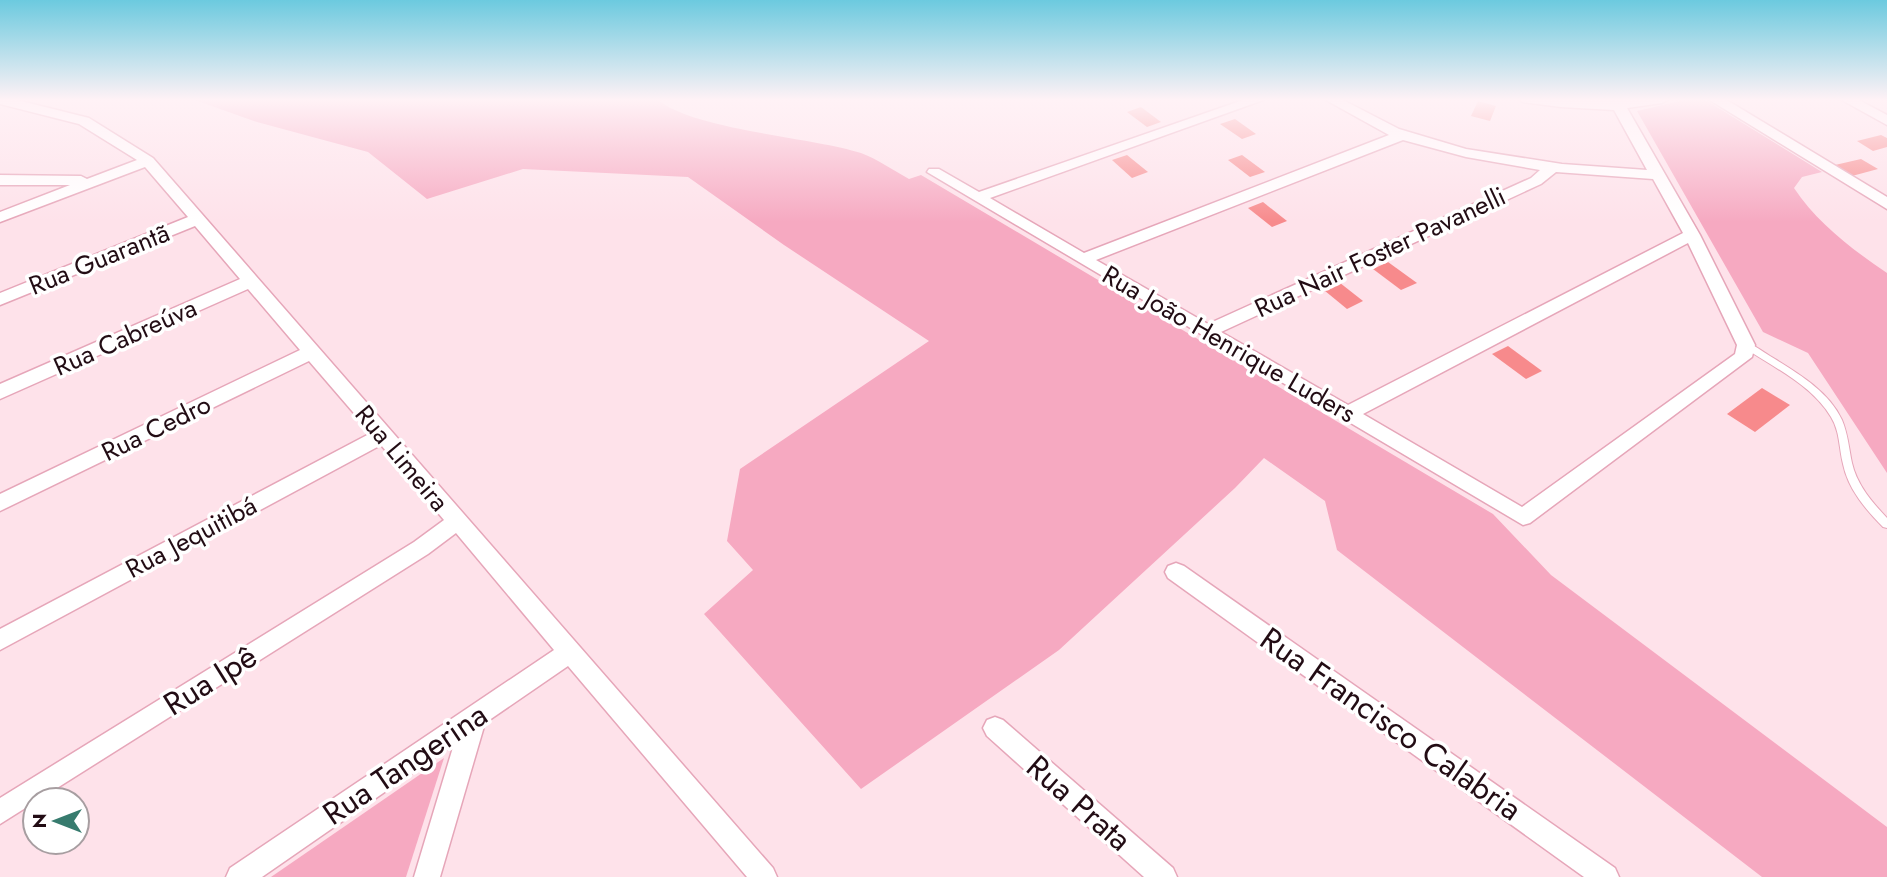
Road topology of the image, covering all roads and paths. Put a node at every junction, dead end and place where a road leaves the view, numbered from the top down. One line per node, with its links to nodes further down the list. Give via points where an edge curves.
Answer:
1 (114, 140): 7 (street, Rua Limeira)
2 (1142, 140): 13 (street)
3 (1389, 140): 18 (street)
4 (1419, 140): 8 (street)
5 (1638, 140): 10 (street)
6 (1782, 140): 14 (street)
7 (148, 161): 12 (street); 16 (street, Rua Limeira)
8 (1552, 168): 10 (street); 21 (street, Rua Nair Foster Pavanelli, via 1536,181)
9 (934, 172): 13 (street, Rua João Henrique Luders)
10 (1659, 175): 17 (street)
11 (0, 180): 12 (street)
12 (93, 182): 15 (street)
13 (979, 197): 18 (street, Rua João Henrique Luders)
14 (1887, 204)
15 (0, 217)
16 (197, 219): 19 (street, Rua Limeira); 20 (street, Rua Guarantã)
17 (1692, 235): 22 (street); 25 (street)
18 (1082, 259): 21 (street, Rua João Henrique Luders)
19 (251, 281): 23 (street, Rua Limeira); 24 (street, Rua Cabreúva)
20 (0, 299)
21 (1206, 332): 25 (street, Rua João Henrique Luders)
22 (1746, 345): 25 (street, Rua João Henrique Luders, via 1743,357 1523,517); 28 (lane, via 1802,383 1834,414 1849,471 1859,491)
23 (312, 352): 26 (street, Rua Limeira); 27 (street, Rua Cedro)
24 (0, 392)
25 (1349, 413)
26 (383, 435): 29 (street, Rua Limeira); 31 (street, Rua Jequitibá)
27 (0, 503)
28 (1887, 524)
29 (460, 528): 32 (street, Rua Limeira); 35 (street, Rua Ipê)
30 (1175, 572): 40 (street, Rua Francisco Calabria)
31 (0, 640)
32 (570, 652): 33 (street, Rua Tangerina); 36 (street, Rua Limeira)
33 (475, 716): 37 (street, Rua Tangerina); 38 (street)
34 (995, 728): 39 (street, Rua Prata)
35 (0, 812)
36 (756, 874)
37 (239, 877)
38 (427, 877)
39 (1164, 877)
40 (1606, 877)

